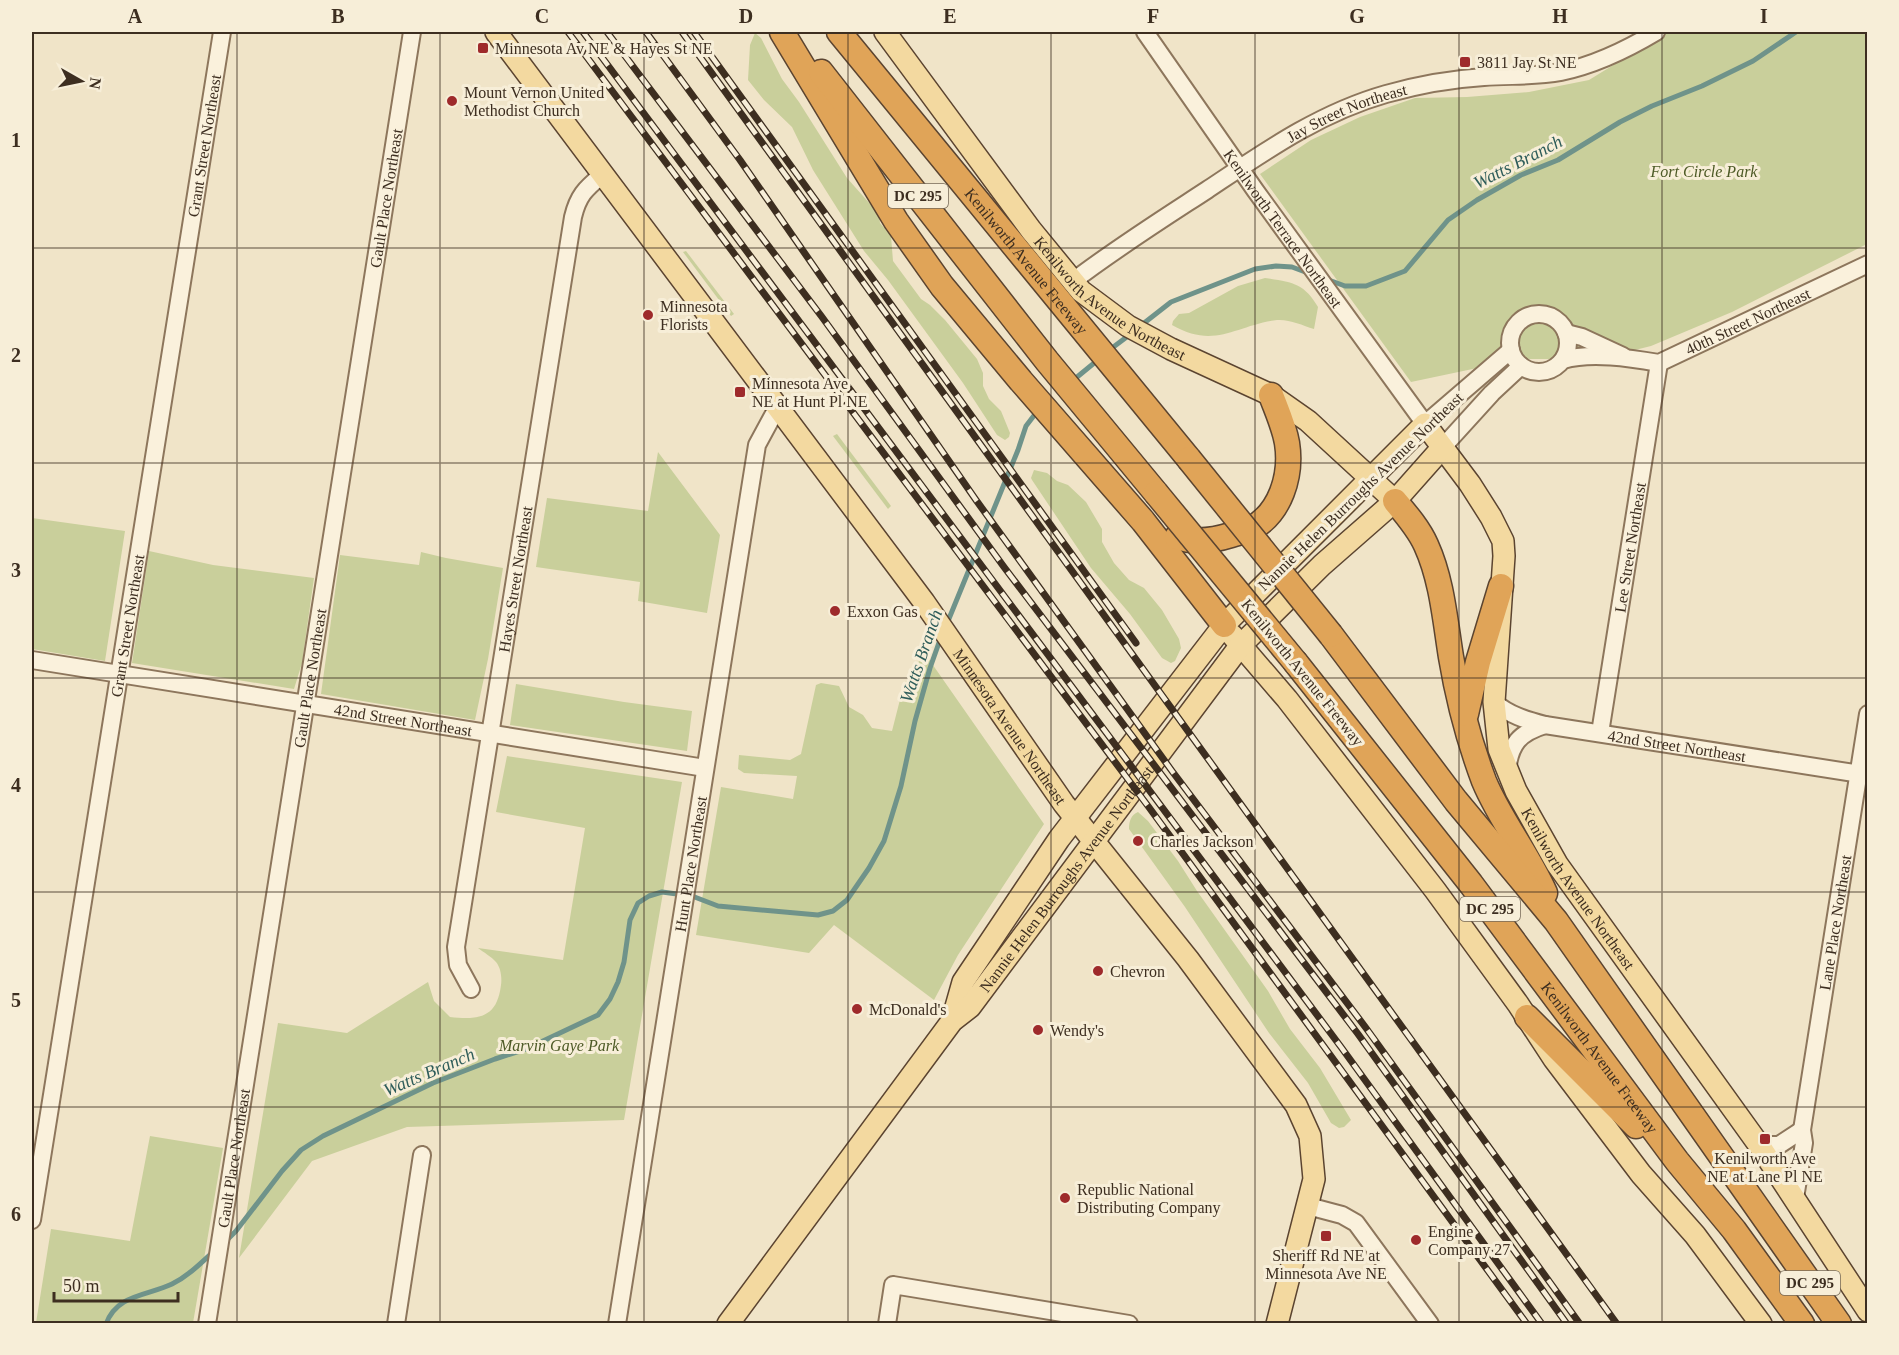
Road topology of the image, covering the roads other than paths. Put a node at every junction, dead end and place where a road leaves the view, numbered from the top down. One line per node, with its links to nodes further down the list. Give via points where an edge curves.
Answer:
1 (222, 32): 31 (street, Grant Street Northeast)
2 (412, 32): 33 (street, Gault Place Northeast)
3 (496, 32): 11 (main road, Minnesota Avenue Northeast)
4 (782, 32): 26 (highway, via 896,221 942,286)
5 (790, 32): 51 (highway, Kenilworth Avenue Freeway / DC 295, bridge, via 1047,361 1296,663 1471,884)
6 (885, 32): 13 (main road, Kenilworth Avenue Northeast)
7 (1145, 32): 10 (street, Kenilworth Terrace Northeast)
8 (1656, 32): 10 (street, Jay Street Northeast, via 1610,57 1563,72 1445,81 1384,94 1300,129)
9 (844, 36): 44 (highway, Kenilworth Avenue Freeway / DC 295, bridge, via 1331,635 1456,801)
10 (1241, 167): 13 (street, Jay Street Northeast); 22 (street, Kenilworth Terrace Northeast)
11 (602, 175): 21 (main road, Minnesota Avenue Northeast); 37 (street, Hayes Street Northeast, via 576,202)
12 (1868, 264): 18 (street, 40th Street Northeast)
13 (1072, 282): 20 (main road, Kenilworth Avenue Northeast, via 1128,327)
14 (1566, 333): 15 (street, via 1554,319 1526,317 1513,331); 16 (street); 17 (street)
15 (1511, 350): 19 (street); 22 (street, Nannie Helen Burroughs Avenue Northeast)
16 (1626, 358): 17 (street); 18 (street)
17 (1563, 360): 19 (street, via 1548,371 1529,371)
18 (1659, 363): 38 (street, Lee Street Northeast)
19 (1521, 366): 23 (street, Nannie Helen Burroughs Avenue Northeast)
20 (1271, 395): 24 (main road, Kenilworth Avenue Northeast, via 1308,421); 26 (highway, via 1287,443 1288,472 1270,513 1249,530 1216,540 1183,539)
21 (777, 408): 39 (street, Hunt Place Northeast, via 757,445); 42 (main road, Minnesota Avenue Northeast, via 934,617)
22 (1425, 424): 23 (main road, Kenilworth Avenue Northeast); 24 (main road, Nannie Helen Burroughs Avenue Northeast)
23 (1442, 448): 25 (main road, Nannie Helen Burroughs Avenue Northeast); 27 (main road, Kenilworth Avenue Northeast, via 1499,530 1504,556)
24 (1371, 478): 25 (main road, Kenilworth Avenue Northeast); 28 (main road, Nannie Helen Burroughs Avenue Northeast)
25 (1395, 501): 29 (main road, Nannie Helen Burroughs Avenue Northeast, via 1322,565); 35 (highway, via 1412,521 1430,555)
26 (1143, 521): 28 (highway)
27 (1501, 586): 32 (main road, Kenilworth Avenue Northeast); 35 (highway)
28 (1224, 625): 29 (main road); 42 (main road, Nannie Helen Burroughs Avenue Northeast)
29 (1240, 646): 43 (main road, Nannie Helen Burroughs Avenue Northeast); 46 (main road, via 1281,691 1435,890)
30 (32, 660): 31 (street, 42nd Street Northeast)
31 (119, 674): 33 (street, 42nd Street Northeast); 54 (street, Grant Street Northeast)
32 (1494, 702): 36 (street, 42nd Street Northeast, via 1515,716); 40 (main road, Kenilworth Avenue Northeast, via 1499,748)
33 (306, 704): 37 (street, 42nd Street Northeast); 56 (street, Gault Place Northeast)
34 (1868, 714): 41 (street, Lane Place Northeast)
35 (1465, 722): 44 (highway, via 1485,782 1536,873)
36 (1545, 725): 38 (street, 42nd Street Northeast); 40 (street, via 1521,736 1509,756)
37 (489, 733): 39 (street, 42nd Street Northeast); 45 (street, Hayes Street Northeast, via 456,947 458,965)
38 (1600, 733): 41 (street, 42nd Street Northeast)
39 (705, 768): 58 (street, Hunt Place Northeast)
40 (1507, 772): 49 (main road, Kenilworth Avenue Northeast, via 1557,864)
41 (1863, 775): 48 (street, Lane Place Northeast)
42 (1075, 818): 43 (main road, Minnesota Avenue Northeast); 47 (main road, Nannie Helen Burroughs Avenue Northeast, via 963,982)
43 (1093, 842): 47 (main road, Nannie Helen Burroughs Avenue Northeast, via 970,1007); 53 (main road, Minnesota Avenue Northeast, via 1188,958 1296,1105 1310,1136 1313,1160 1314,1179)
44 (1556, 921): 66 (highway, Kenilworth Avenue Freeway / DC 295)
45 (471, 988)
46 (1527, 1017): 51 (highway); 64 (main road, via 1641,1174 1695,1235)
47 (951, 1021): 59 (main road, Nannie Helen Burroughs Avenue Northeast)
48 (1802, 1130): 49 (street, via 1779,1145); 52 (street, Lane Place Northeast, via 1804,1143)
49 (1759, 1145): 52 (main road, Kenilworth Avenue Northeast)
50 (422, 1155): 57 (street)
51 (1677, 1161): 65 (highway, Kenilworth Avenue Freeway / DC 295)
52 (1795, 1198): 55 (main road, Kenilworth Avenue Northeast)
53 (1308, 1206): 62 (main road, Minnesota Avenue Northeast); 63 (street, via 1356,1223)
54 (32, 1220)
55 (1868, 1311)
56 (207, 1323)
57 (396, 1323)
58 (617, 1323)
59 (728, 1323)
60 (887, 1323): 61 (street, via 893,1285)
61 (1129, 1323)
62 (1277, 1323)
63 (1430, 1323)
64 (1761, 1323)
65 (1803, 1323)
66 (1839, 1323)

